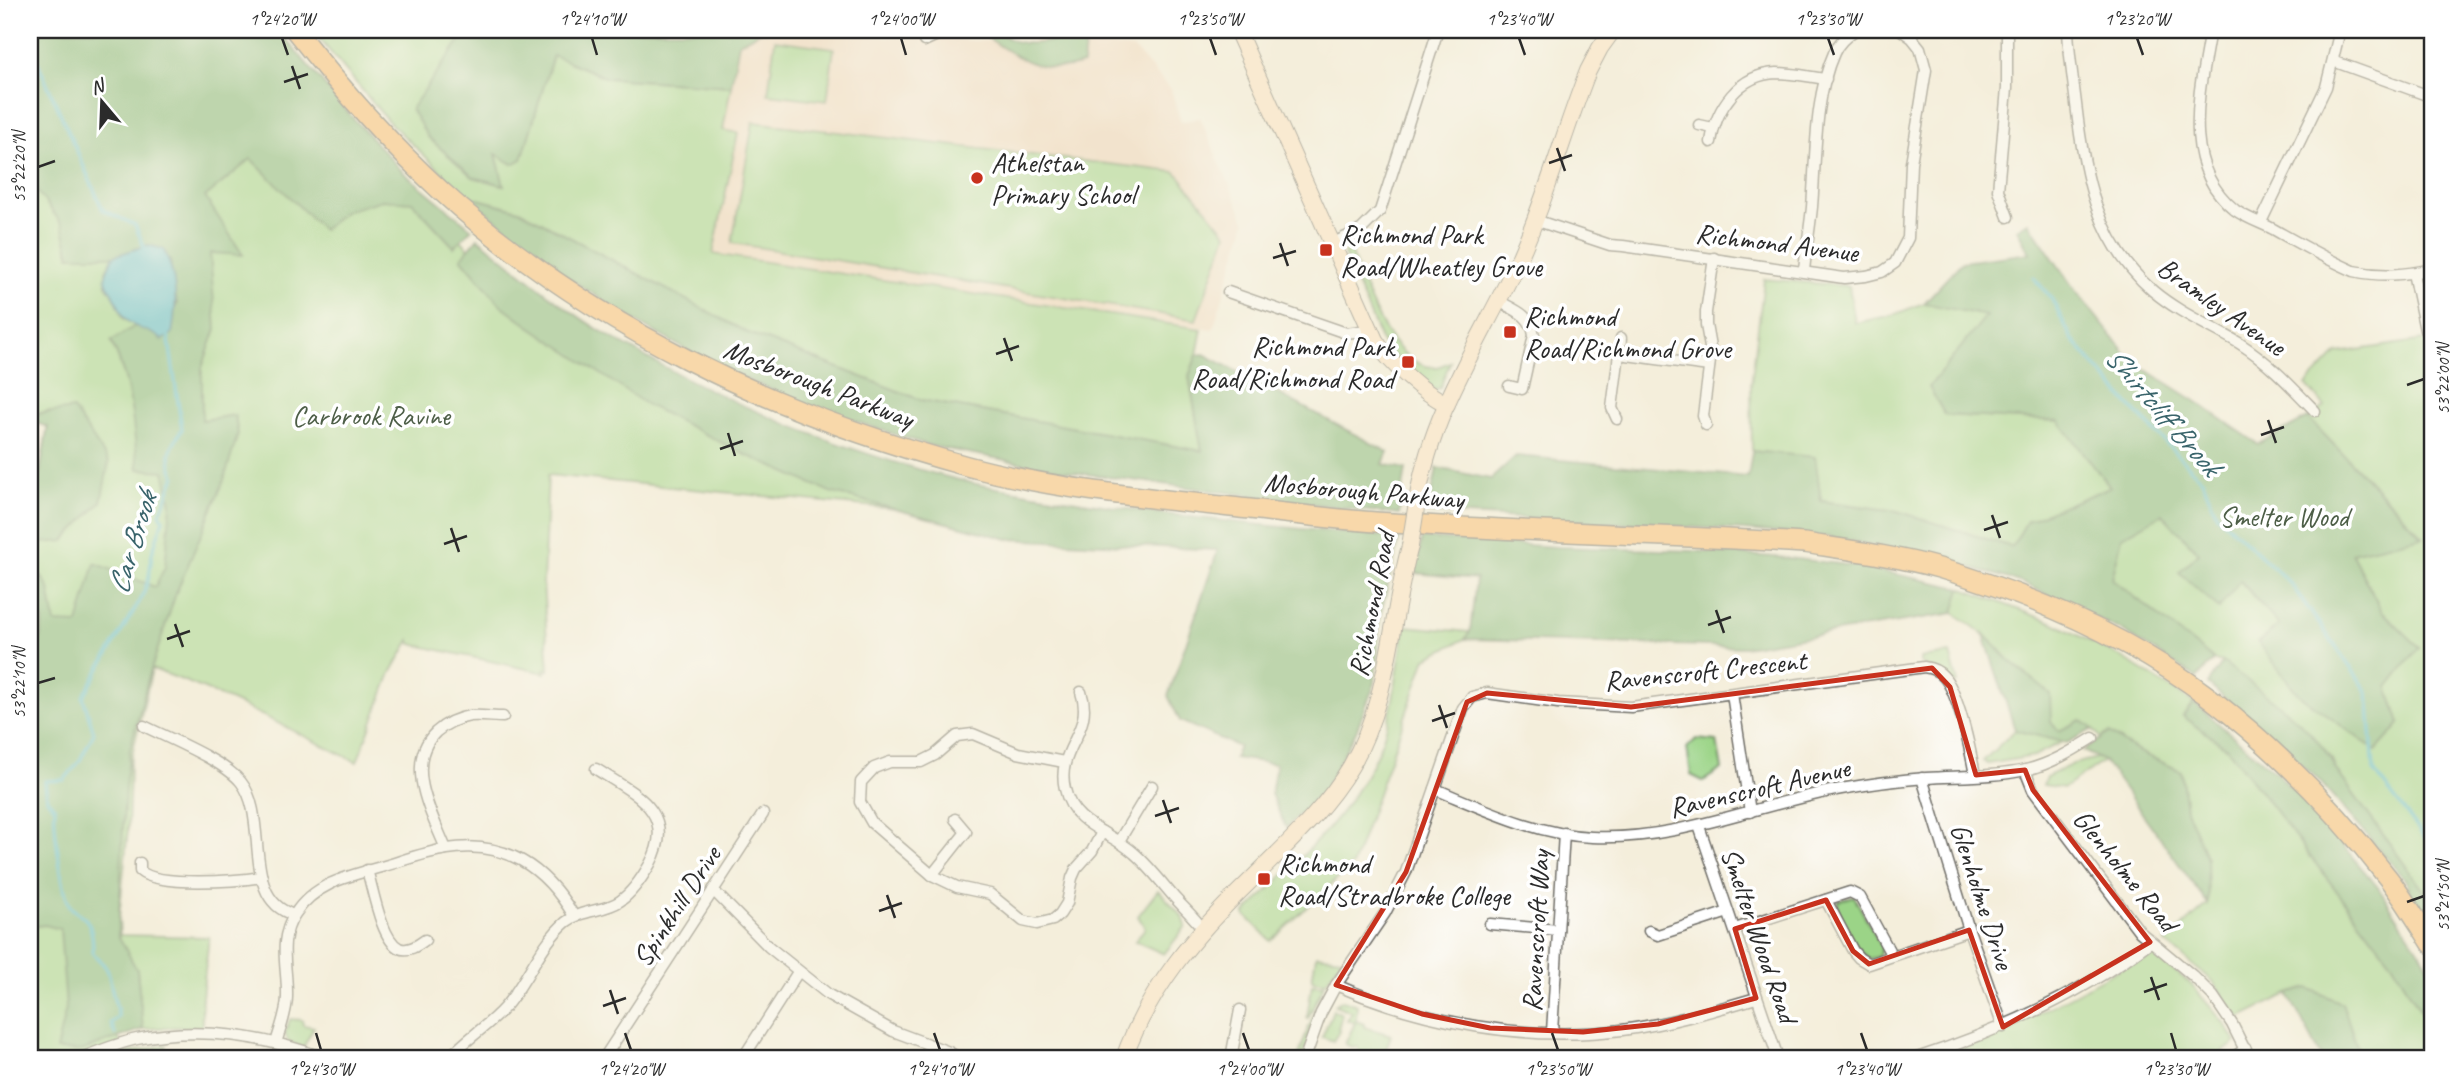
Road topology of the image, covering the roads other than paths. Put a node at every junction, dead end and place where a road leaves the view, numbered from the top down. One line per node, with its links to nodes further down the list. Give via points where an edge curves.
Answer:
1 (295, 30): 78 (highway, Mosborough Parkway, via 393,144 494,236 638,333 715,375 825,421 969,467 1155,498 1362,520 1804,543 1937,568 2056,611 2162,667 2209,698 2264,745 2318,797 2389,879)
2 (948, 30): 12 (street)
3 (1237, 30): 22 (main road)
4 (1438, 30): 22 (street, via 1380,211 1361,230)
5 (1613, 30): 20 (main road, Richmond Road, via 1588,71)
6 (1856, 30): 14 (street, via 1836,49)
7 (1901, 30): 25 (street, Richmond Avenue, via 1920,48 1926,70 1914,136 1908,238 1903,251 1882,272 1866,276 1844,278)
8 (2007, 30): 19 (street, via 1998,190)
9 (2068, 30): 36 (street, Bramley Avenue, via 2087,182 2113,243 2152,290 2266,361)
10 (2210, 30): 21 (street, via 2197,109 2201,157 2219,195 2237,212)
11 (2340, 30): 13 (street)
12 (924, 41)
13 (2333, 61): 15 (street); 21 (street, via 2315,111)
14 (1826, 79): 17 (street, via 1781,73 1755,78 1733,93); 25 (street)
15 (2432, 97)
16 (1699, 125): 17 (street)
17 (1713, 128): 18 (street)
18 (1711, 142)
19 (2008, 217)
20 (1535, 220): 23 (street, Richmond Avenue, via 1610,244); 28 (main road, Richmond Road)
21 (2261, 222): 26 (street, via 2354,271 2385,276)
22 (1331, 244): 29 (main road)
23 (1714, 258): 25 (street, Richmond Avenue); 33 (street, via 1706,312)
24 (2432, 269): 26 (street)
25 (1804, 271)
26 (2413, 273): 30 (street)
27 (1228, 292): 29 (street, via 1346,333)
28 (1498, 301): 34 (street, via 1521,313 1533,327 1522,389); 35 (main road, Richmond Road)
29 (1369, 330): 35 (main road, via 1393,362)
30 (2425, 330)
31 (1621, 338): 32 (street)
32 (1619, 354): 33 (street); 37 (street, via 1612,408)
33 (1709, 366): 38 (street)
34 (1509, 386)
35 (1447, 404): 71 (main road, Richmond Road, bridge, via 1426,460 1376,710 1350,767 1292,839)
36 (2315, 411)
37 (1617, 419)
38 (1706, 425)
39 (1082, 692): 46 (street, via 1082,728)
40 (1732, 694): 49 (street, Ravenscroft Crescent, via 1932,668 1950,687); 52 (street, Ravenscroft Crescent, via 1631,707 1479,694 1463,708); 53 (street)
41 (503, 717): 60 (street, via 472,716 449,723 428,740 420,765 424,790)
42 (144, 726): 43 (street)
43 (159, 733): 45 (street); 64 (street, via 232,773 245,787 254,808)
44 (2093, 738): 48 (street, Ravenscroft Avenue, via 2059,758)
45 (152, 746)
46 (1064, 762): 57 (street, via 1064,788 1072,807); 63 (street, via 1018,753 972,734 957,736 921,762 890,762 874,768 861,782 862,809)
47 (596, 769): 69 (street, via 650,807 660,837 634,889 618,903)
48 (2025, 770): 49 (street, Ravenscroft Avenue); 77 (street, Glenholme Road, via 2033,790)
49 (1975, 775): 50 (street, Ravenscroft Avenue)
50 (1922, 778): 53 (street, Ravenscroft Avenue, via 1840,789); 74 (street, Glenholme Drive)
51 (1152, 786): 59 (street)
52 (1435, 789): 58 (street, Ravenscroft Avenue); 81 (street, Ravenscroft Crescent, via 1406,873)
53 (1750, 812): 56 (street, Ravenscroft Avenue)
54 (763, 814): 65 (street, Spinkhill Drive)
55 (956, 819): 63 (street, via 966,832)
56 (1699, 826): 58 (street, Ravenscroft Avenue, via 1630,837); 67 (street, Smelter Wood Road)
57 (1102, 832): 59 (street); 63 (street, via 1076,869 1064,909 1045,923 1023,921 990,894 957,887)
58 (1564, 833): 73 (street, Ravenscroft Way)
59 (1119, 841): 71 (street, via 1145,863)
60 (446, 849): 62 (street); 69 (street, via 493,850 525,862 555,887)
61 (139, 863): 64 (street, via 140,871 151,878 216,881)
62 (368, 870): 68 (street, via 327,884); 76 (street, via 393,943 407,949)
63 (932, 875)
64 (262, 877): 68 (street, via 273,901)
65 (713, 890): 80 (street); 91 (street, Spinkhill Drive)
66 (1826, 900): 72 (street); 79 (street, via 1859,958 1869,964); 79 (street, via 1850,892 1860,897)
67 (1728, 912): 72 (street, Smelter Wood Road); 75 (street, via 1658,935)
68 (294, 915): 86 (street, via 283,954 287,1000)
69 (574, 916): 90 (street, via 554,935 502,1010)
70 (1490, 924): 73 (street)
71 (1203, 929): 94 (main road, Richmond Road, via 1161,983)
72 (1735, 929): 82 (street, Smelter Wood Road)
73 (1558, 930): 85 (street, Ravenscroft Way)
74 (1969, 930): 79 (street); 84 (street, Glenholme Drive)
75 (1649, 931)
76 (425, 940)
77 (2150, 942): 84 (street, via 2073,991); 87 (street, Glenholme Road, via 2213,996)
78 (2432, 944)
79 (1892, 956)
80 (798, 972): 92 (street); 93 (street, via 861,1015)
81 (1336, 985): 85 (street, via 1455,1022); 96 (street, Ravenscroft Crescent)
82 (1756, 998): 85 (street, via 1658,1024); 97 (street, Smelter Wood Road)
83 (1240, 1010): 95 (street)
84 (2003, 1027): 98 (street)
85 (1552, 1032)
86 (276, 1043): 88 (street, via 214,1034 169,1035 138,1039); 89 (street)
87 (2248, 1053): 99 (street)
88 (81, 1058)
89 (324, 1058)
90 (449, 1058)
91 (604, 1058)
92 (743, 1058)
93 (959, 1058)
94 (1124, 1058)
95 (1231, 1058)
96 (1305, 1058)
97 (1778, 1058)
98 (1917, 1058)
99 (2232, 1058)

